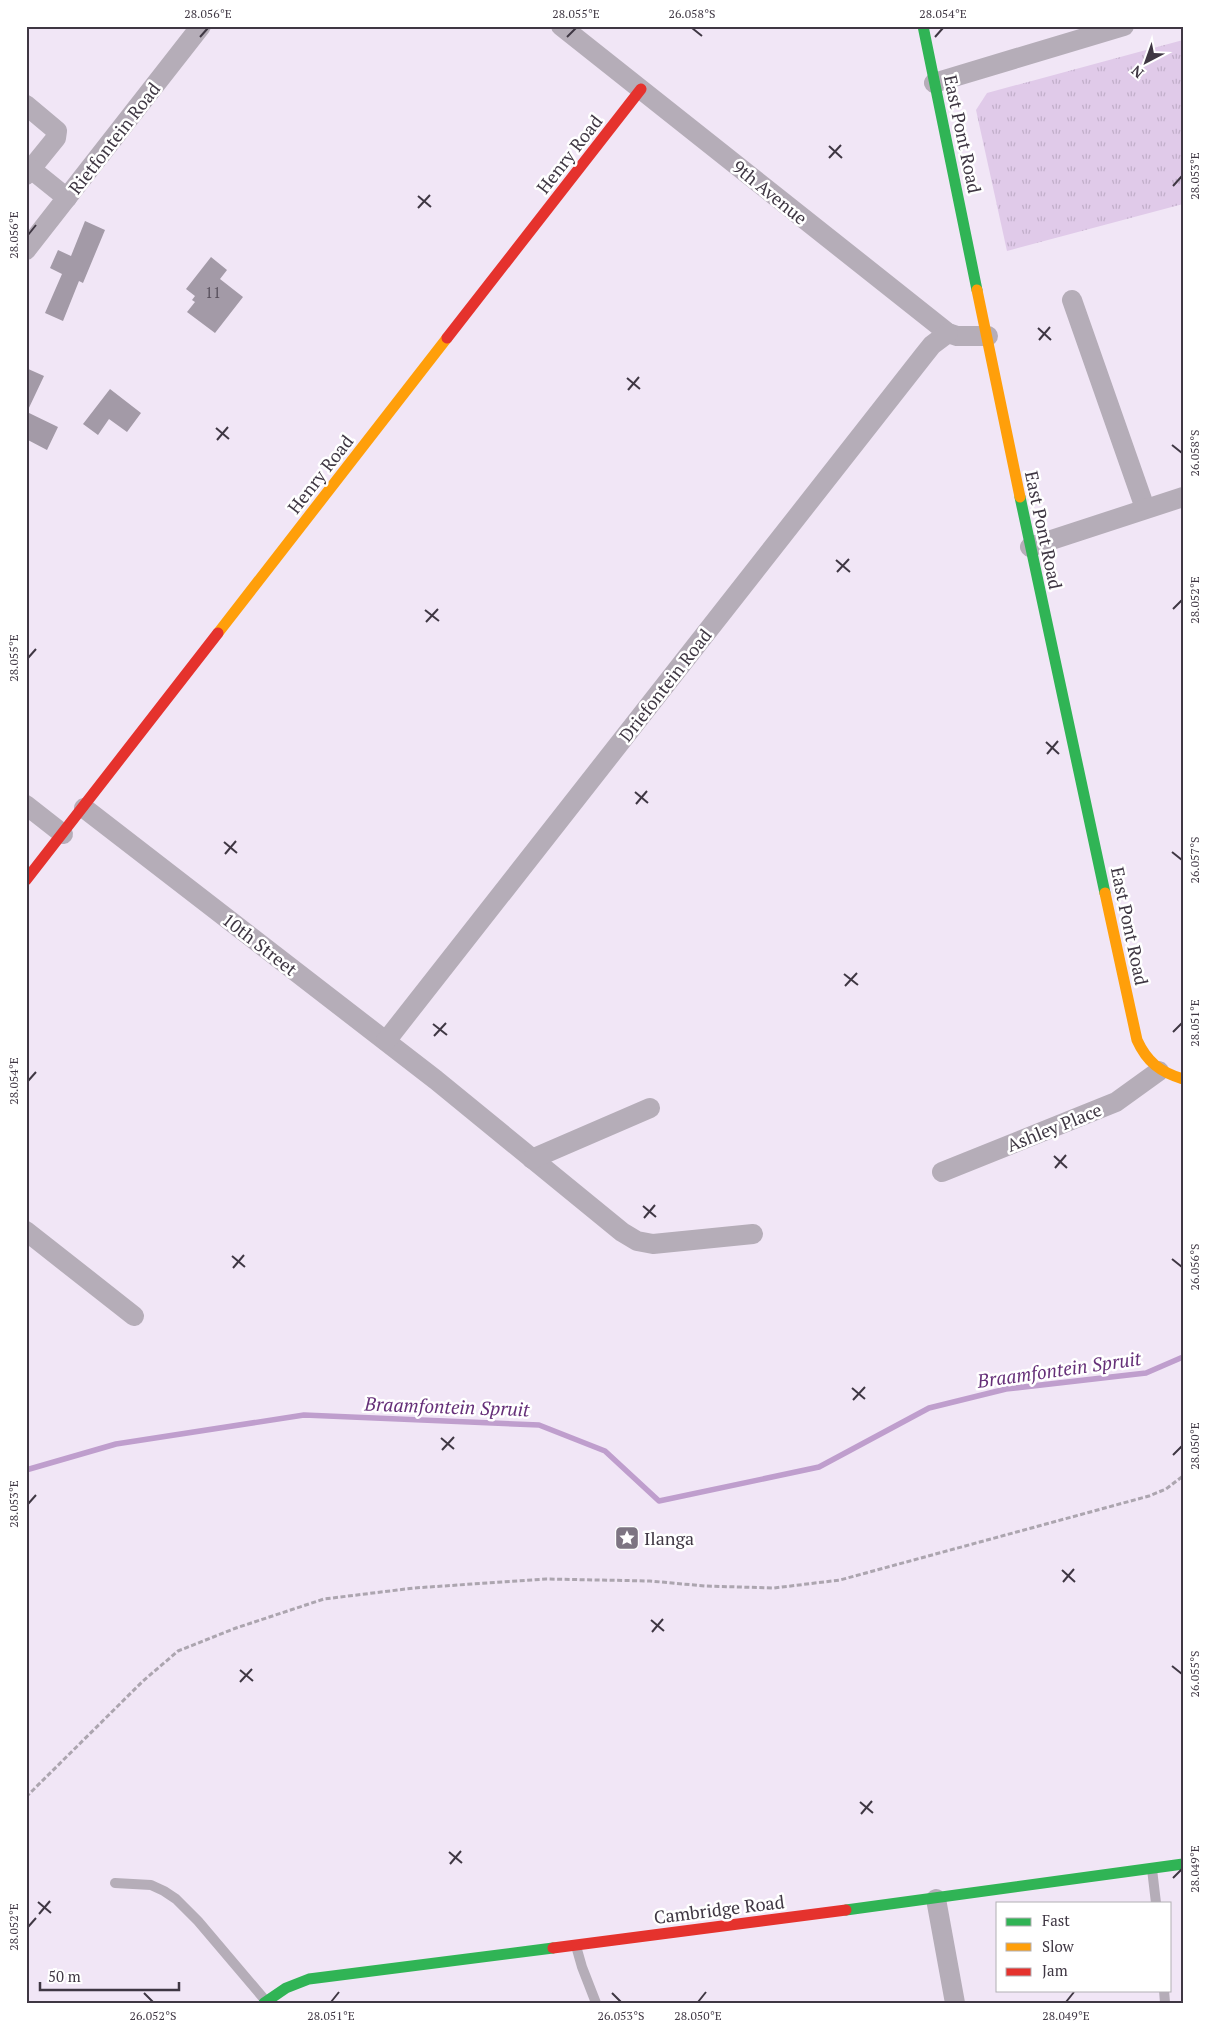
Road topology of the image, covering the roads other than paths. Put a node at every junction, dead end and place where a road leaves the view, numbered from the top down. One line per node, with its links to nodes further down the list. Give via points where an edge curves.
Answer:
1 (201, 26): 9 (street, Rietfontein Road)
2 (561, 26): 6 (street, 9th Avenue)
3 (923, 26): 5 (street, East Pont Road)
4 (1124, 26): 5 (street)
5 (934, 83): 13 (street, East Pont Road)
6 (641, 89): 12 (street, 9th Avenue); 18 (street, Henry Road)
7 (26, 105): 8 (street, via 57,131 56,138)
8 (29, 172): 9 (street)
9 (67, 198): 10 (street, Rietfontein Road)
10 (26, 250)
11 (1072, 300): 15 (street)
12 (948, 333): 13 (street); 21 (street, Driefontein Road, via 924,355)
13 (988, 336): 16 (street, East Pont Road)
14 (1183, 496): 15 (street)
15 (1145, 508): 16 (street)
16 (1030, 547): 22 (street, East Pont Road, via 1137,1040 1149,1063)
17 (26, 805): 19 (street)
18 (84, 808): 19 (street, Henry Road); 21 (street, 10th Street)
19 (63, 834): 20 (street, Henry Road)
20 (26, 880)
21 (386, 1041): 25 (street, 10th Street)
22 (1159, 1071): 23 (street); 26 (street, Ashley Place, via 1116,1102)
23 (1183, 1079)
24 (650, 1108): 25 (street)
25 (532, 1159): 28 (street, 10th Street, via 637,1241 675,1243)
26 (942, 1172)
27 (26, 1231): 29 (street)
28 (753, 1234)
29 (134, 1316)
30 (1183, 1864): 31 (street, Cambridge Road)
31 (1152, 1868): 33 (street, Cambridge Road); 34 (lane)
32 (115, 1883): 36 (lane, via 151,1885 176,1899)
33 (936, 1899): 35 (street, Cambridge Road); 38 (street)
34 (1156, 1902)
35 (576, 1945): 36 (street, Cambridge Road, via 310,1979 286,1988); 37 (lane)
36 (265, 2002)
37 (596, 2003)
38 (955, 2003)

